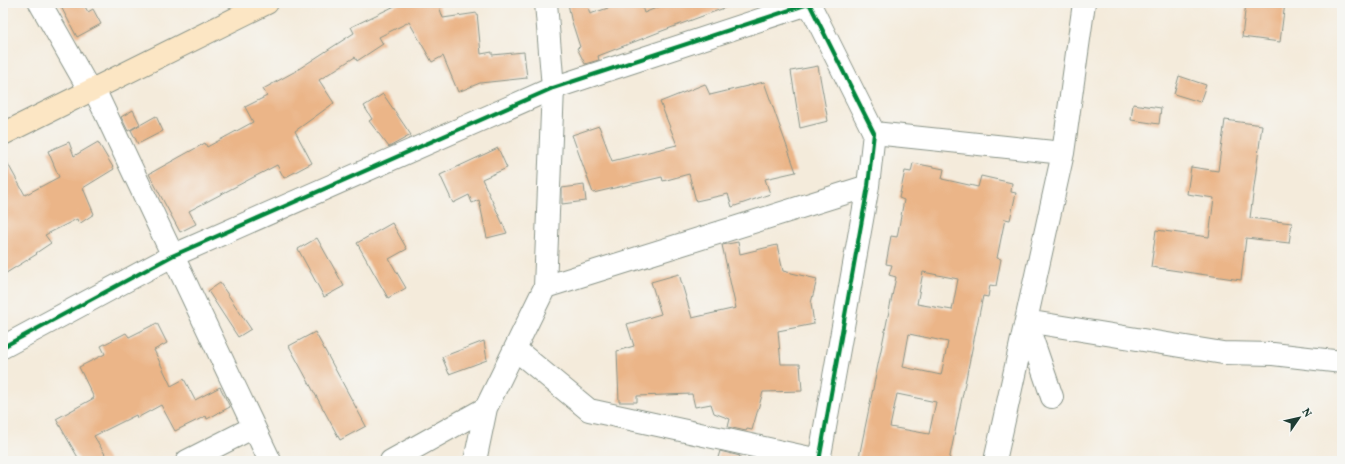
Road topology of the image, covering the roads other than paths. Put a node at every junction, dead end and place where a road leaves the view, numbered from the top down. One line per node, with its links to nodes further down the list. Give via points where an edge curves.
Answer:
1 (40, 3): 7 (street)
2 (267, 3): 7 (street)
3 (546, 3): 6 (street)
4 (810, 3): 6 (street); 8 (street)
5 (1084, 3): 10 (street)
6 (553, 88): 12 (street); 13 (street)
7 (92, 90): 9 (street); 12 (street)
8 (874, 133): 10 (street); 11 (street)
9 (3, 134)
10 (1063, 153): 25 (street)
11 (868, 186): 13 (street); 24 (street)
12 (172, 256): 14 (street); 19 (street)
13 (545, 287): 15 (street)
14 (3, 347)
15 (514, 349): 18 (street); 24 (street, via 589,410)
16 (1342, 362): 17 (street, via 1273,354 1223,353 1026,321)
17 (1052, 397)
18 (486, 408): 22 (street); 23 (street)
19 (252, 428): 20 (street); 21 (street)
20 (187, 461)
21 (270, 461)
22 (391, 461)
23 (475, 461)
24 (819, 461)
25 (995, 461)

